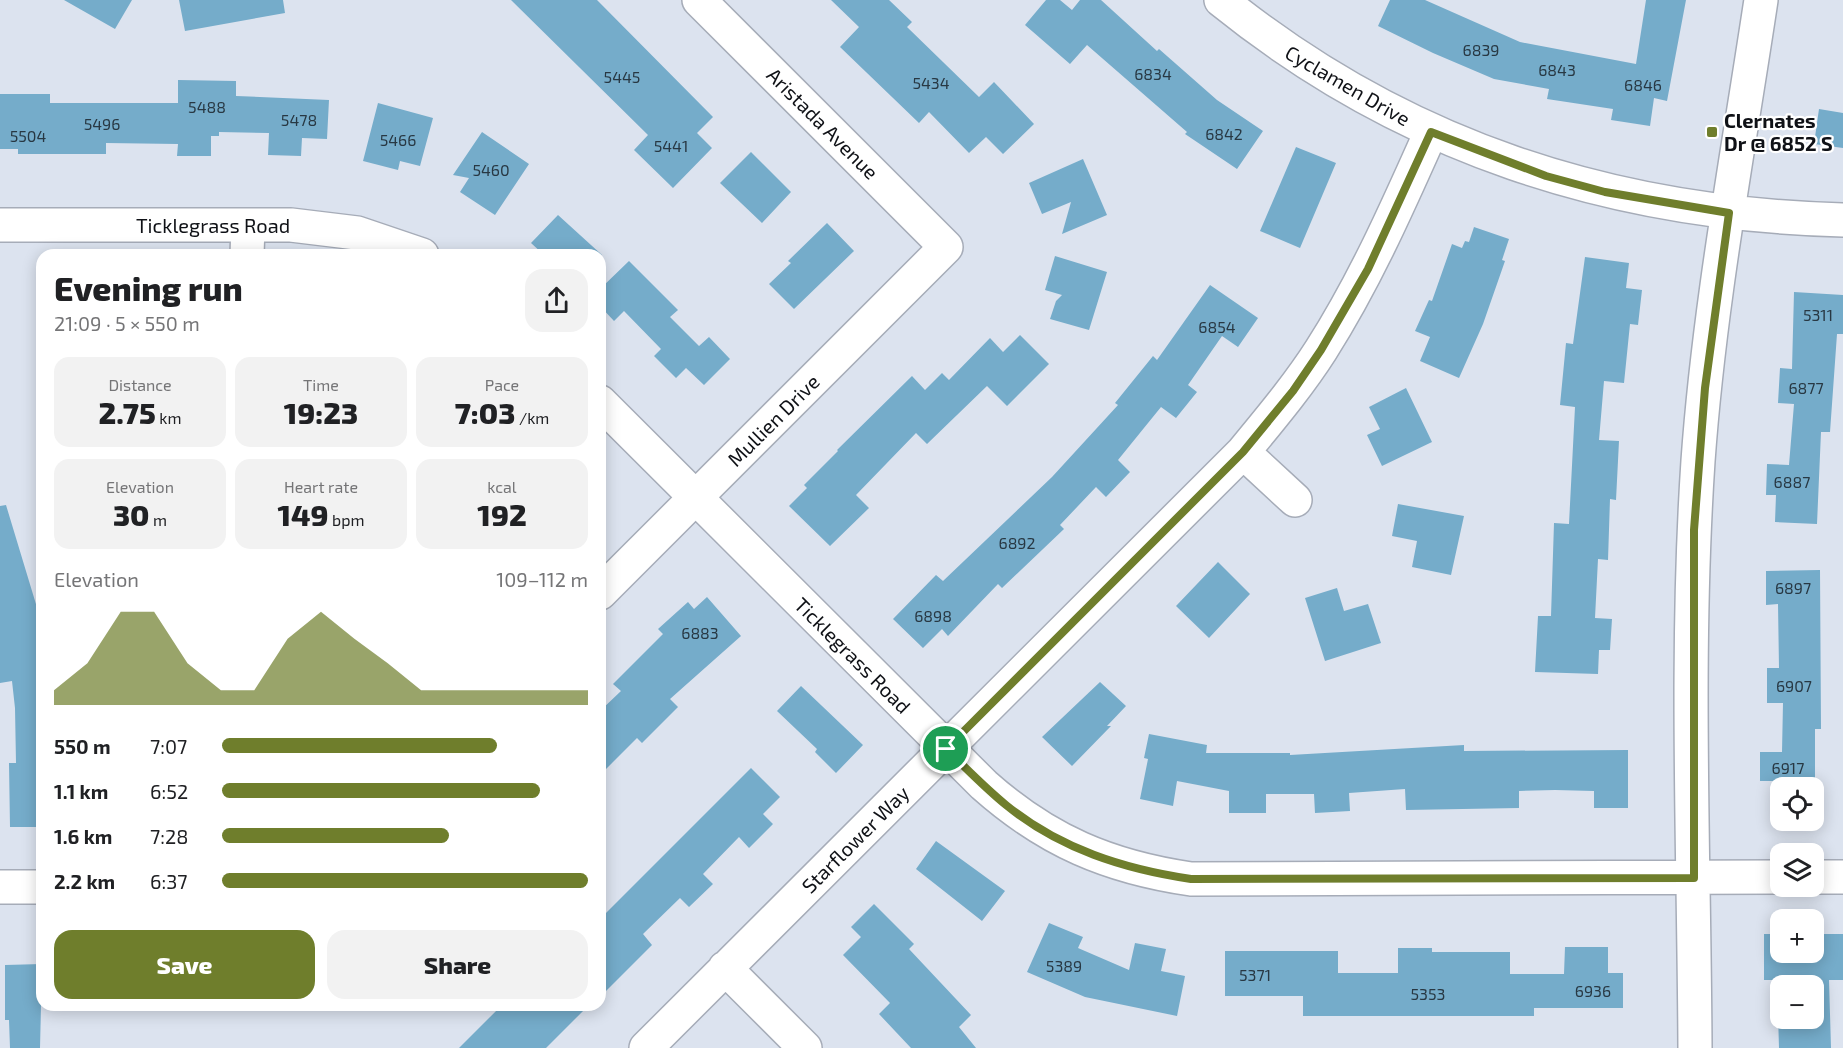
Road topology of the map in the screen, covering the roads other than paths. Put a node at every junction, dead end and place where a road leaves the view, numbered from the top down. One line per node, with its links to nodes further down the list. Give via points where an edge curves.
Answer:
1 (699, 0): 9 (street, Aristada Avenue)
2 (1221, 0): 4 (street, Cyclamen Drive, via 1334,80)
3 (1761, 0): 5 (street)
4 (1431, 132): 5 (street, Cyclamen Drive, via 1566,181); 12 (street, Starflower Way, via 1346,308 1293,391)
5 (1729, 213): 6 (street, Cyclamen Drive); 20 (street, via 1705,388 1694,530)
6 (1843, 220)
7 (0, 225): 8 (street, Ticklegrass Road)
8 (247, 240): 10 (street, Ticklegrass Road, via 324,228)
9 (946, 247): 13 (street, Mullien Drive)
10 (406, 249)
11 (606, 408): 13 (street, Ticklegrass Road)
12 (1243, 452): 14 (street); 16 (street, Starflower Way)
13 (695, 498): 15 (street, Mullien Drive); 16 (street, Ticklegrass Road)
14 (1295, 500)
15 (606, 587)
16 (946, 749): 20 (street, Ticklegrass Road, via 1007,806 1040,829 1085,852 1151,873 1231,880); 23 (street, Starflower Way)
17 (1770, 877): 20 (street, Ticklegrass Road)
18 (1824, 877): 19 (street)
19 (1843, 877)
20 (1694, 878): 26 (street)
21 (0, 887): 22 (street)
22 (36, 887)
23 (725, 968): 24 (street, Starflower Way); 25 (street)
24 (646, 1048)
25 (805, 1048)
26 (1695, 1048)

